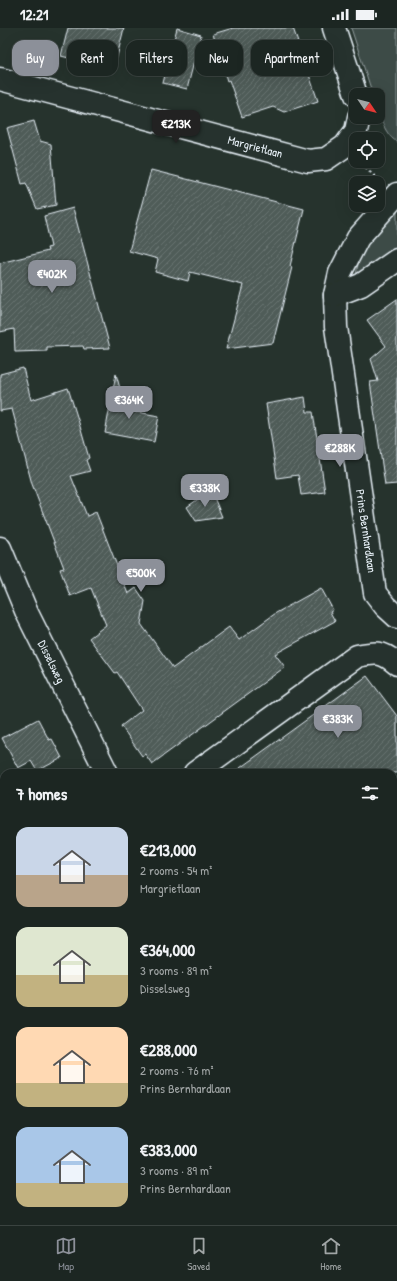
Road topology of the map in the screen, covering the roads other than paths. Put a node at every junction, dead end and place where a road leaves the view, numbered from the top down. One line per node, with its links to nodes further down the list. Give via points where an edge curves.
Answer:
1 (334, 28): 3 (street)
2 (0, 79): 4 (street, Margrietlaan, via 308,161 326,159 345,146 356,131)
3 (354, 88)
4 (358, 124)
5 (397, 194): 7 (street, Prins Bernhardlaan, via 358,238 340,273)
6 (397, 260): 7 (street, via 361,285)
7 (335, 295): 9 (street, Prins Bernhardlaan, via 336,327 375,593)
8 (0, 548): 11 (street, Disselsweg, via 27,613)
9 (397, 617)
10 (390, 659): 12 (street, via 374,653 357,656)
11 (105, 769)
12 (201, 769)

